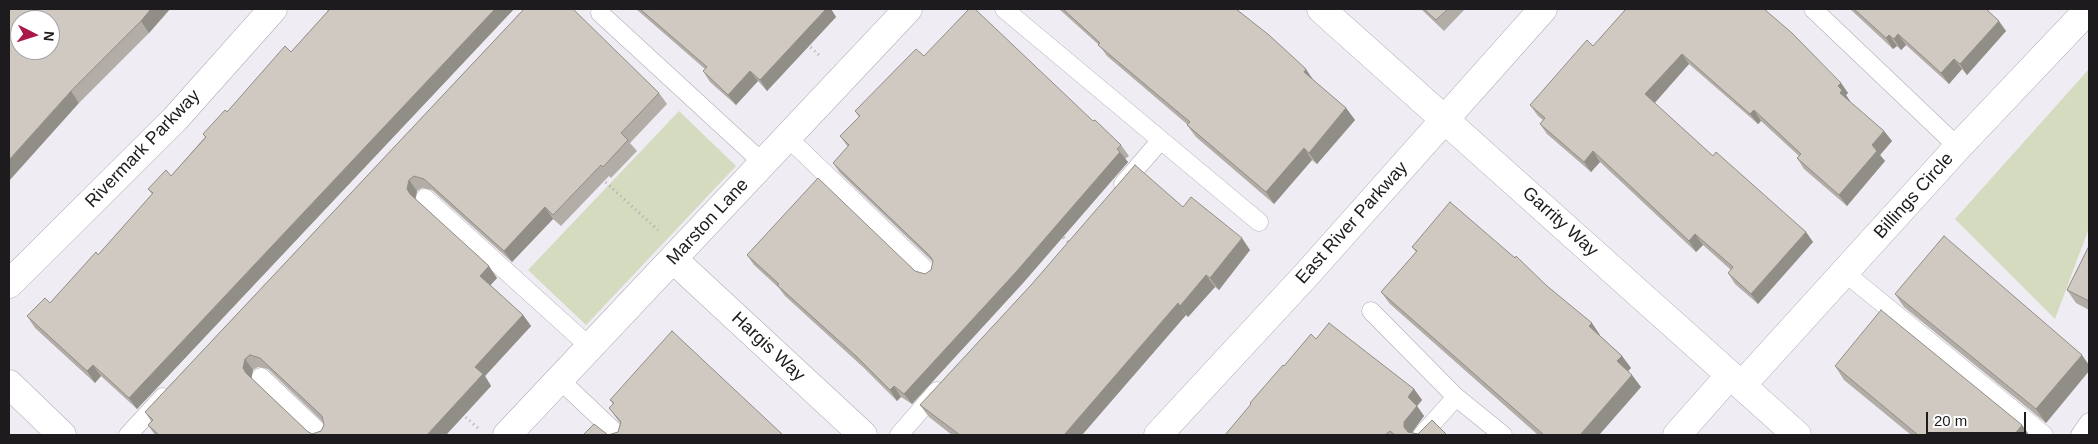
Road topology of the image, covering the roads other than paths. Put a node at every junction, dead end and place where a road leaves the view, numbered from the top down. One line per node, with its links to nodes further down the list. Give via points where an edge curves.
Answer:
1 (273, 9): 20 (street, Rivermark Parkway, via 175,119)
2 (908, 9): 10 (street, Marston Lane)
3 (1004, 9): 11 (lane)
4 (1321, 9): 9 (street, Garrity Way)
5 (1543, 9): 9 (street, East River Parkway)
6 (1813, 9): 12 (lane)
7 (2089, 9): 12 (street, Billings Circle)
8 (600, 13): 13 (lane)
9 (1446, 119): 25 (street, Garrity Way); 38 (street, East River Parkway)
10 (788, 137): 13 (street, Marston Lane); 19 (lane)
11 (1160, 141): 15 (lane); 16 (lane)
12 (1958, 147): 18 (street, Billings Circle)
13 (763, 163): 17 (street, Marston Lane)
14 (425, 198): 22 (lane)
15 (1109, 200)
16 (1259, 222)
17 (677, 255): 22 (street, Marston Lane); 36 (street, Hargis Way)
18 (1844, 272): 25 (street, Billings Circle); 43 (lane)
19 (930, 274)
20 (9, 284)
21 (1371, 311): 29 (lane)
22 (590, 347): 24 (street, Marston Lane)
23 (260, 377): 33 (lane)
24 (560, 380): 34 (street, Marston Lane); 35 (lane)
25 (1736, 380): 41 (street, Billings Circle); 42 (street, Garrity Way)
26 (946, 381): 37 (lane)
27 (9, 384): 31 (street)
28 (173, 387): 32 (lane)
29 (1456, 397): 39 (lane); 40 (lane)
30 (2089, 422): 44 (lane)
31 (62, 435)
32 (128, 435)
33 (322, 435)
34 (507, 435)
35 (618, 435)
36 (863, 435)
37 (899, 435)
38 (1158, 435)
39 (1422, 435)
40 (1503, 435)
41 (1677, 435)
42 (1797, 435)
43 (2044, 435)
44 (2080, 435)

